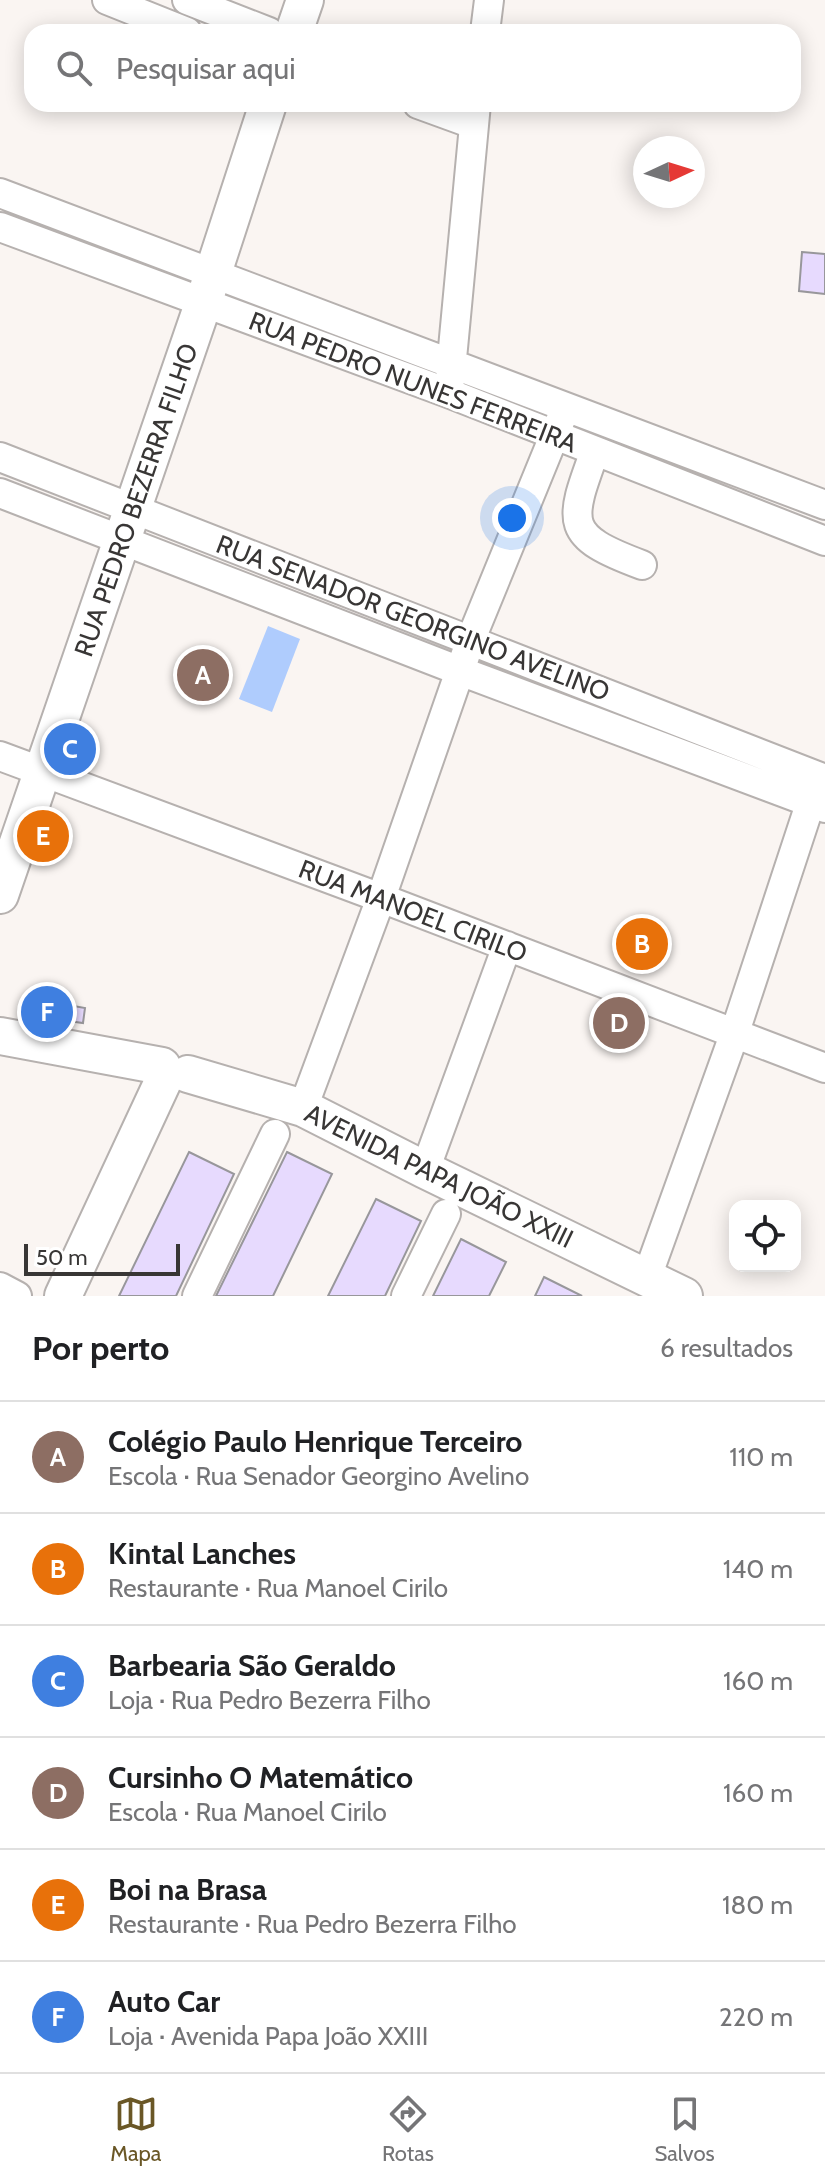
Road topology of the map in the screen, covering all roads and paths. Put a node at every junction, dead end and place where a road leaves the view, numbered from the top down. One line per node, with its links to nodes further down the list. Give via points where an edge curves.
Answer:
1 (107, 0): 5 (street)
2 (187, 0): 6 (street)
3 (305, 0): 7 (main road)
4 (489, 0): 8 (street)
5 (167, 24)
6 (248, 24)
7 (297, 24)
8 (486, 24)
9 (265, 112): 15 (main road, RUA PEDRO BEZERRA FILHO)
10 (475, 114): 16 (street)
11 (0, 193): 13 (street, RUA PEDRO NUNES FERREIRA)
12 (0, 227): 14 (street, RUA PEDRO NUNES FERREIRA)
13 (90, 227): 14 (street); 15 (street, RUA PEDRO NUNES FERREIRA)
14 (79, 257): 15 (street, RUA PEDRO NUNES FERREIRA)
15 (208, 289): 16 (street, RUA PEDRO NUNES FERREIRA); 23 (main road, RUA PEDRO BEZERRA FILHO)
16 (450, 379): 17 (street, RUA PEDRO NUNES FERREIRA); 18 (street, RUA PEDRO NUNES FERREIRA)
17 (565, 407): 18 (street); 22 (street, RUA PEDRO NUNES FERREIRA)
18 (555, 435): 19 (street, RUA PEDRO NUNES FERREIRA); 26 (street)
19 (595, 451): 24 (street, RUA PEDRO NUNES FERREIRA); 25 (street, via 577,498 579,525 595,545)
20 (0, 457): 23 (street, RUA SENADOR GEORGINO AVELINO)
21 (0, 493): 23 (street, RUA SENADOR GEORGINO AVELINO)
22 (825, 505)
23 (127, 524): 26 (street, RUA SENADOR GEORGINO AVELINO); 27 (street, RUA SENADOR GEORGINO AVELINO); 29 (main road, RUA PEDRO BEZERRA FILHO)
24 (825, 541)
25 (642, 565)
26 (471, 639): 27 (street); 30 (street, RUA SENADOR GEORGINO AVELINO)
27 (460, 671): 30 (street, RUA SENADOR GEORGINO AVELINO); 32 (street)
28 (0, 756): 29 (street, RUA MANOEL CIRILO)
29 (43, 772): 31 (main road, RUA PEDRO BEZERRA FILHO); 32 (street, RUA MANOEL CIRILO)
30 (821, 786): 34 (street)
31 (0, 895)
32 (381, 898): 33 (street, RUA MANOEL CIRILO); 38 (street)
33 (507, 946): 34 (street, RUA MANOEL CIRILO); 40 (street)
34 (734, 1035): 36 (street, RUA MANOEL CIRILO); 42 (street)
35 (0, 1036): 37 (main road, AVENIDA PAPA JOÃO XXIII)
36 (825, 1068)
37 (172, 1072): 38 (main road, AVENIDA PAPA JOÃO XXIII); 45 (main road)
38 (303, 1108): 40 (main road, AVENIDA PAPA JOÃO XXIII)
39 (275, 1134): 46 (street)
40 (425, 1170): 42 (main road, AVENIDA PAPA JOÃO XXIII)
41 (446, 1214): 47 (street)
42 (647, 1277): 48 (main road, AVENIDA PAPA JOÃO XXIII)
43 (0, 1287): 44 (street)
44 (17, 1296)
45 (63, 1296)
46 (197, 1296)
47 (406, 1296)
48 (684, 1296)

